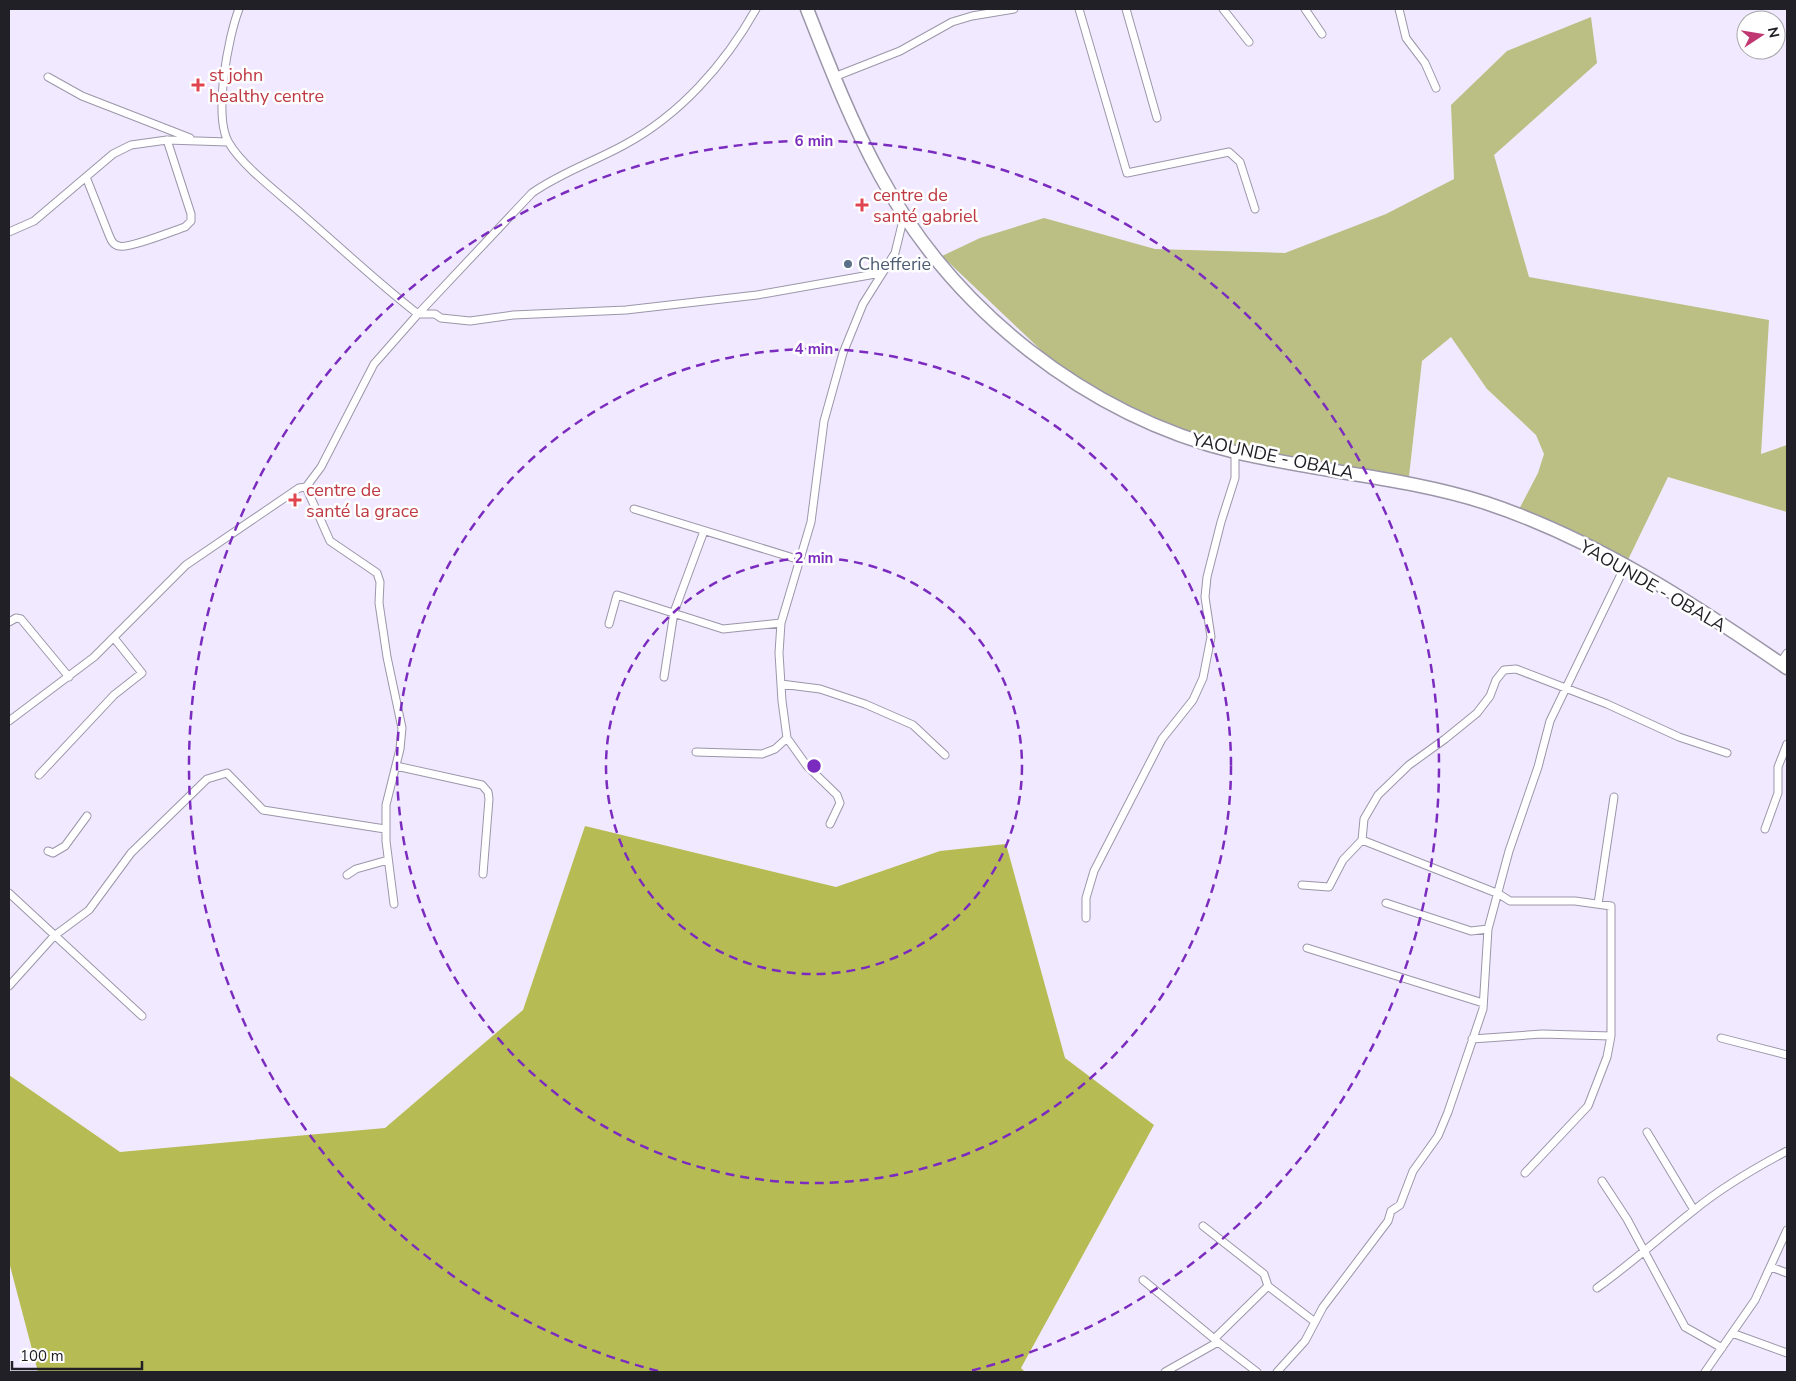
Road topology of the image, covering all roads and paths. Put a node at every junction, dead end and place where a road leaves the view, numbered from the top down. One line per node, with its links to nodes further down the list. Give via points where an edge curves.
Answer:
1 (239, 9): 18 (street, via 226,64 221,107)
2 (756, 9): 24 (street, via 728,53 672,112 623,146 547,182 532,193)
3 (807, 9): 12 (highway, YAOUNDE - OBALA)
4 (1014, 9): 12 (street, via 952,22 900,51)
5 (1078, 9): 20 (street, via 1128,173 1230,152 1240,162)
6 (1126, 9): 15 (street)
7 (1223, 9): 11 (street)
8 (1305, 9): 10 (street)
9 (1399, 9): 14 (street, via 1406,38 1425,63)
10 (1322, 34)
11 (1249, 42)
12 (834, 76): 21 (highway, YAOUNDE - OBALA, via 882,177)
13 (48, 77): 17 (street, via 90,100)
14 (1436, 88)
15 (1157, 118)
16 (167, 140): 17 (street); 19 (street, via 132,145 113,154); 19 (street, via 191,214 191,221 185,227 120,247 113,243)
17 (195, 140): 18 (street)
18 (228, 142): 24 (street, via 286,200)
19 (86, 178): 22 (street, via 34,221)
20 (1255, 208)
21 (905, 215): 23 (street, via 895,253); 25 (highway, YAOUNDE - OBALA, via 932,253 983,310 1043,362 1125,411 1181,436)
22 (9, 232)
23 (881, 274): 24 (street, via 757,295 626,310 513,315 470,322 441,318 435,314); 29 (street, via 852,328 835,380 819,448 811,522)
24 (418, 314): 26 (street, via 374,364 321,466)
25 (1235, 452): 30 (highway, YAOUNDE - OBALA, via 1439,490 1484,502 1562,533); 65 (street, via 1235,478 1207,578 1211,637 1203,678 1193,700 1162,739 1094,871 1086,898)
26 (306, 487): 35 (street, via 299,488 186,565); 47 (street, via 330,541 377,573 380,582 387,657 402,728)
27 (634, 509): 28 (street)
28 (704, 531): 29 (street); 31 (street)
29 (800, 560): 33 (street)
30 (1625, 566): 36 (highway, YAOUNDE - OBALA); 40 (street)
31 (674, 612): 33 (street, via 723,629); 34 (street, via 617,595); 38 (street)
32 (9, 622): 37 (street, via 20,619)
33 (781, 623): 39 (street)
34 (609, 624)
35 (114, 638): 37 (street); 48 (street, via 142,673 114,695)
36 (1785, 662)
37 (68, 677): 41 (street)
38 (664, 677)
39 (781, 684): 42 (street); 46 (street, via 820,689 914,725)
40 (1566, 690): 45 (street, via 1607,704 1679,737); 54 (street, via 1516,669 1504,670 1476,713 1409,766 1378,796 1364,819); 61 (street, via 1550,721 1509,851)
41 (9, 721)
42 (787, 738): 44 (street, via 775,750 762,754); 51 (street, via 807,766 837,795 840,803)
43 (1787, 744): 53 (street, via 1778,767 1778,793)
44 (696, 752)
45 (1727, 753)
46 (945, 755)
47 (396, 766): 52 (street, via 387,799); 57 (street, via 486,788 489,799)
48 (39, 775)
49 (1614, 797): 64 (street)
50 (87, 816): 55 (street, via 65,846 53,853)
51 (830, 824)
52 (385, 829): 56 (street); 67 (street, via 263,810 227,773 206,779 131,853 89,910)
53 (1764, 829)
54 (1362, 840): 59 (street, via 1342,860 1329,887); 61 (street)
55 (48, 851)
56 (388, 860): 58 (street, via 356,869); 63 (street)
57 (484, 874)
58 (347, 875)
59 (1302, 885)
60 (9, 893): 67 (street)
61 (1499, 894): 64 (street, via 1510,901); 66 (street)
62 (1386, 903): 66 (street, via 1471,931)
63 (394, 904)
64 (1598, 904): 72 (street, via 1610,906)
65 (1086, 918)
66 (1488, 929): 70 (street)
67 (54, 936): 69 (street); 71 (street)
68 (1307, 948): 70 (street)
69 (9, 986)
70 (1483, 1003): 74 (street)
71 (142, 1016)
72 (1611, 1036): 74 (street, via 1542,1034); 78 (street, via 1607,1057 1588,1106)
73 (1721, 1038): 75 (street)
74 (1472, 1040): 89 (street, via 1438,1136 1413,1171 1400,1205 1391,1211 1388,1221)
75 (1787, 1054)
76 (1647, 1132): 80 (street)
77 (1787, 1151): 80 (street, via 1748,1172)
78 (1525, 1173)
79 (1602, 1181): 83 (street)
80 (1694, 1210): 83 (street)
81 (1203, 1226): 87 (street, via 1264,1274)
82 (1787, 1230): 84 (street)
83 (1644, 1253): 88 (street); 92 (street, via 1684,1326)
84 (1771, 1267): 85 (street); 90 (street)
85 (1787, 1273)
86 (1143, 1280): 91 (street)
87 (1268, 1286): 89 (street); 91 (street)
88 (1597, 1288)
89 (1315, 1322): 96 (street, via 1305,1341)
90 (1732, 1333): 92 (street); 93 (street)
91 (1216, 1340): 94 (street); 95 (street)
92 (1722, 1348): 97 (street)
93 (1787, 1353)
94 (1165, 1372)
95 (1257, 1372)
96 (1276, 1372)
97 (1705, 1372)

